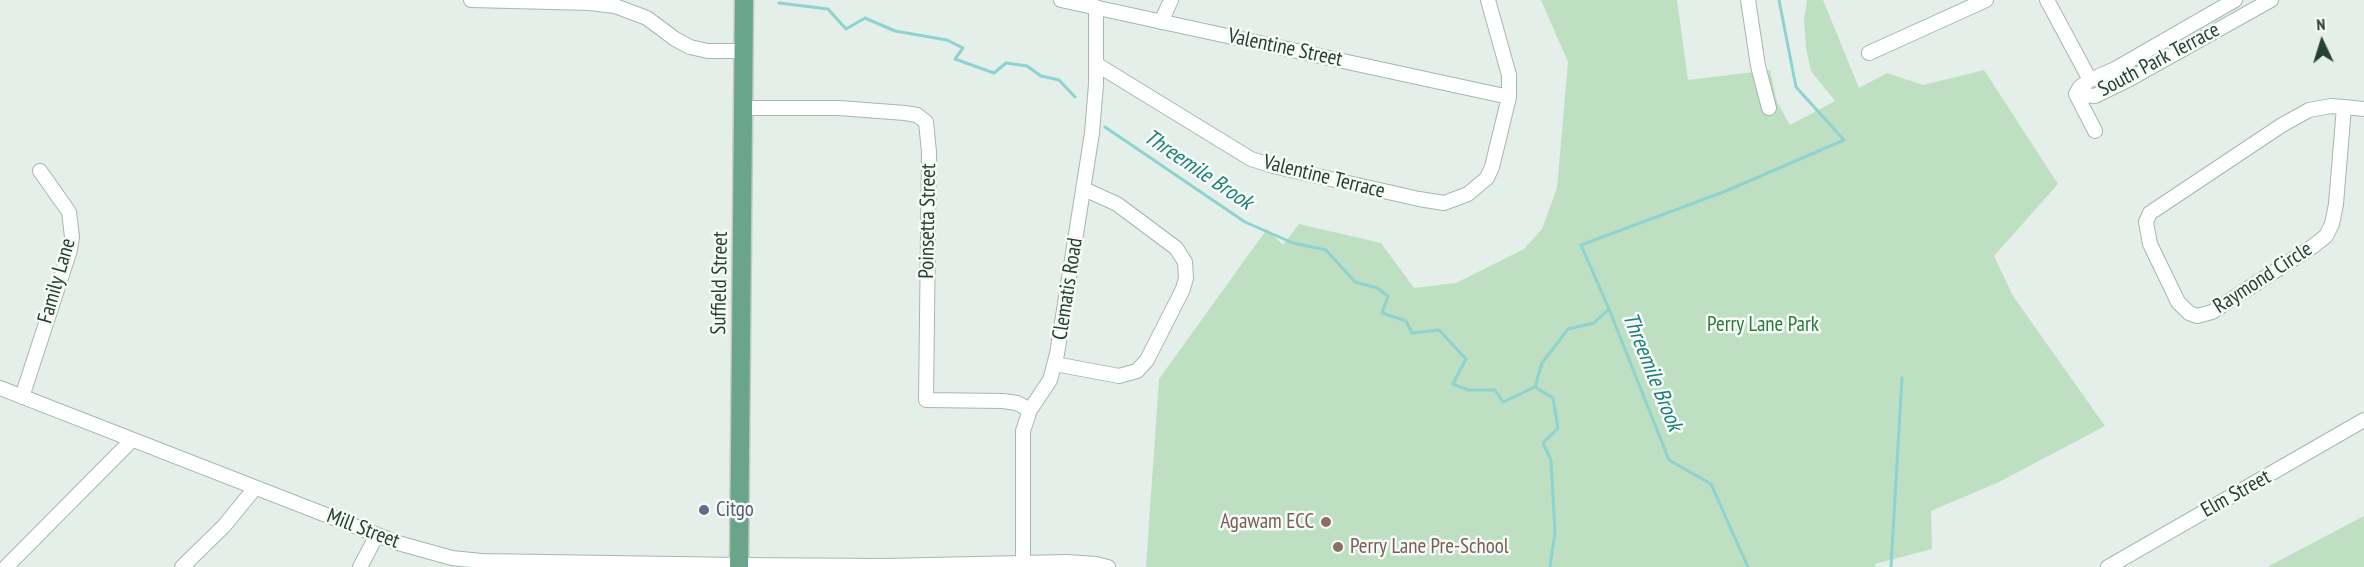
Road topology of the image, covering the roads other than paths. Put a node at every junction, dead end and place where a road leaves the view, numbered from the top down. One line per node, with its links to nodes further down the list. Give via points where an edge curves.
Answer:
1 (471, 0): 13 (street, via 615,6 647,18 690,47)
2 (744, 0): 13 (main road, Suffield Street)
3 (1061, 0): 11 (street, Valentine Street)
4 (1171, 0): 12 (street)
5 (1488, 0): 18 (street, Valentine Terrace, via 1509,75)
6 (1748, 0): 21 (street)
7 (1986, 0): 14 (street)
8 (2047, 0): 16 (street, South Park Terrace)
9 (2235, 0): 16 (street, South Park Terrace)
10 (2271, 0): 17 (street, South Park Terrace, via 2095,96)
11 (1096, 7): 12 (street, Valentine Street); 15 (street, Clematis Road)
12 (1161, 22): 18 (street, Valentine Street)
13 (743, 51): 20 (main road, Suffield Street)
14 (1869, 53)
15 (1096, 64): 18 (street, Valentine Terrace, via 1251,159 1444,203 1456,200 1487,178); 25 (street, Clematis Road, via 1092,133)
16 (2090, 80): 17 (street, South Park Terrace)
17 (2076, 94): 23 (street, South Park Terrace)
18 (1509, 97)
19 (2344, 106): 19 (street, Raymond Circle, via 2324,106 2296,117 2150,213 2146,222 2149,241 2178,302 2188,313 2197,316 2212,312 2326,236 2336,204); 22 (street, Raymond Circle)
20 (744, 108): 29 (street, Poinsetta Street, via 905,112 924,119 929,152 926,400 1003,401); 35 (main road, Suffield Street)
21 (1768, 108)
22 (2364, 109)
23 (2095, 131)
24 (40, 171): 28 (street, Family Lane, via 69,212 72,237)
25 (1083, 189): 26 (street, Clematis Road); 26 (street, via 1117,204 1176,248 1185,262 1186,278 1147,360 1137,371 1119,376)
26 (1055, 364): 29 (street, Clematis Road, via 1050,381)
27 (0, 388): 28 (street, Mill Street)
28 (22, 397): 31 (street, Mill Street)
29 (1030, 410): 34 (street, Clematis Road, via 1023,431)
30 (2364, 420): 40 (street, Elm Street)
31 (132, 440): 32 (street, Mill Street); 36 (street)
32 (255, 488): 33 (street, Mill Street); 37 (street)
33 (376, 535): 35 (street, Mill Street, via 430,553 481,561); 38 (street)
34 (1023, 563): 35 (street, Mill Street); 39 (street, Mill Street, via 1091,563)
35 (739, 566)
36 (6, 567)
37 (182, 567)
38 (360, 567)
39 (1108, 567)
40 (2108, 567)

